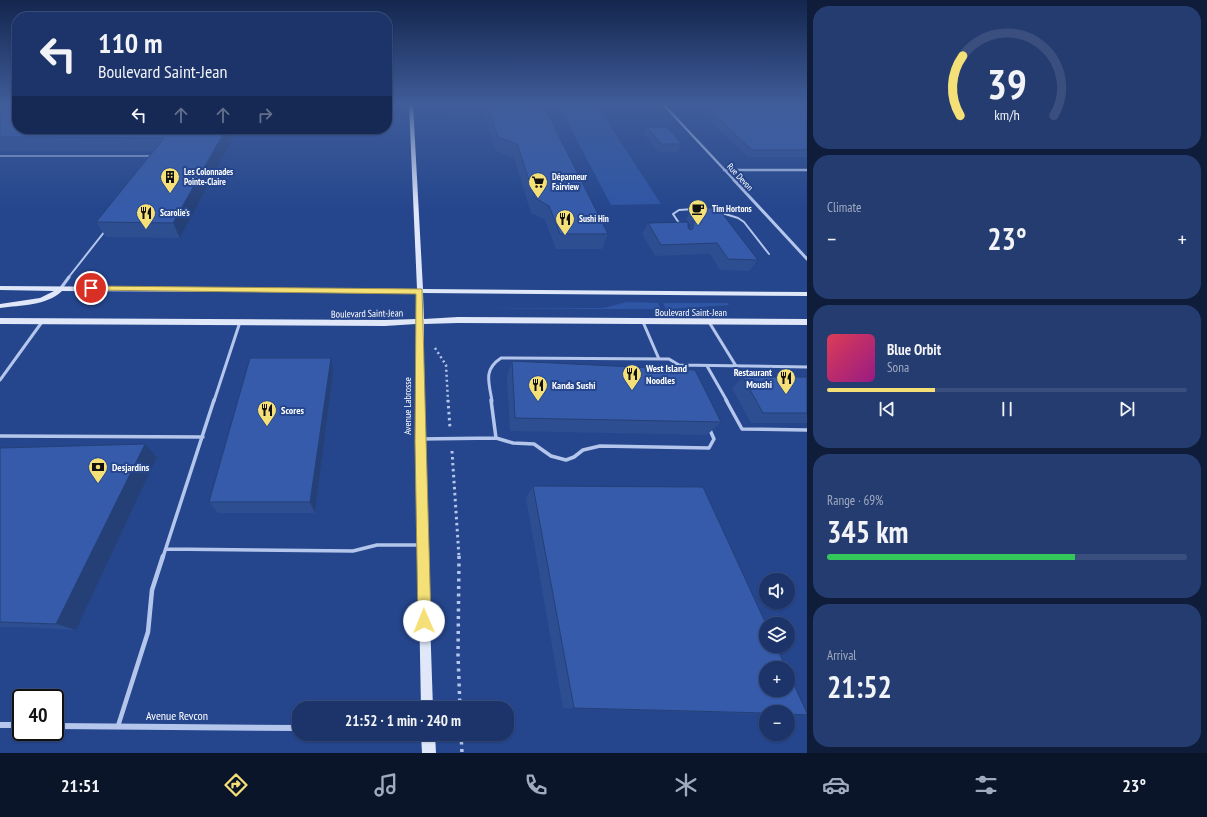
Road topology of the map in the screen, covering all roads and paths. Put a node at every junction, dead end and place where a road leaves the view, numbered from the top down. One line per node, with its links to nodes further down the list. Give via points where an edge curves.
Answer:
1 (413, 139): 15 (main road, Avenue Labrosse)
2 (695, 139): 5 (street, Rue Devon)
3 (0, 156): 4 (lane)
4 (158, 156)
5 (724, 170): 6 (street); 12 (street, Rue Devon)
6 (807, 170)
7 (699, 209): 10 (lane, via 685,209 673,214)
8 (716, 211): 11 (lane, via 744,222)
9 (108, 226): 14 (lane)
10 (684, 231)
11 (769, 254)
12 (807, 259)
13 (0, 288): 14 (main road, Boulevard Saint-Jean)
14 (61, 288): 15 (main road, Boulevard Saint-Jean); 17 (main road, via 56,294 44,299)
15 (420, 291): 16 (main road, Boulevard Saint-Jean); 21 (main road, Avenue Labrosse)
16 (807, 294)
17 (0, 306)
18 (0, 321): 19 (main road, Boulevard Saint-Jean)
19 (42, 322): 20 (main road, Boulevard Saint-Jean); 32 (lane)
20 (240, 322): 21 (main road, Boulevard Saint-Jean); 37 (lane)
21 (420, 322): 22 (main road, Boulevard Saint-Jean); 39 (main road, Avenue Labrosse)
22 (643, 322): 23 (main road, Boulevard Saint-Jean); 25 (lane)
23 (709, 322): 24 (main road, Boulevard Saint-Jean); 29 (lane)
24 (807, 322)
25 (659, 359): 27 (lane, via 669,359); 38 (lane, via 504,357 496,360 490,368 488,378)
26 (446, 365): 34 (path)
27 (679, 365): 28 (lane); 31 (lane)
28 (707, 366): 29 (lane); 35 (lane, via 742,429)
29 (736, 366): 30 (lane)
30 (807, 367)
31 (686, 379)
32 (0, 380)
33 (708, 425): 38 (lane, via 714,438 709,448 600,446 582,450 566,460 551,456 534,444 513,443)
34 (450, 427)
35 (807, 430)
36 (0, 436): 37 (lane)
37 (203, 437): 42 (lane)
38 (496, 438): 39 (lane)
39 (420, 439): 41 (main road, Avenue Labrosse)
40 (452, 452): 44 (path, via 459,565)
41 (423, 545): 42 (lane, via 377,545 353,551); 43 (main road, Avenue Labrosse)
42 (166, 549): 48 (lane, via 152,590 148,632)
43 (427, 701)
44 (460, 701)
45 (0, 725): 46 (street)
46 (12, 725)
47 (64, 726): 48 (street, Avenue Revcon)
48 (118, 726): 49 (street, Avenue Revcon)
49 (292, 728)
50 (428, 741): 52 (main road)
51 (461, 741): 53 (path)
52 (429, 753)
53 (462, 753)

